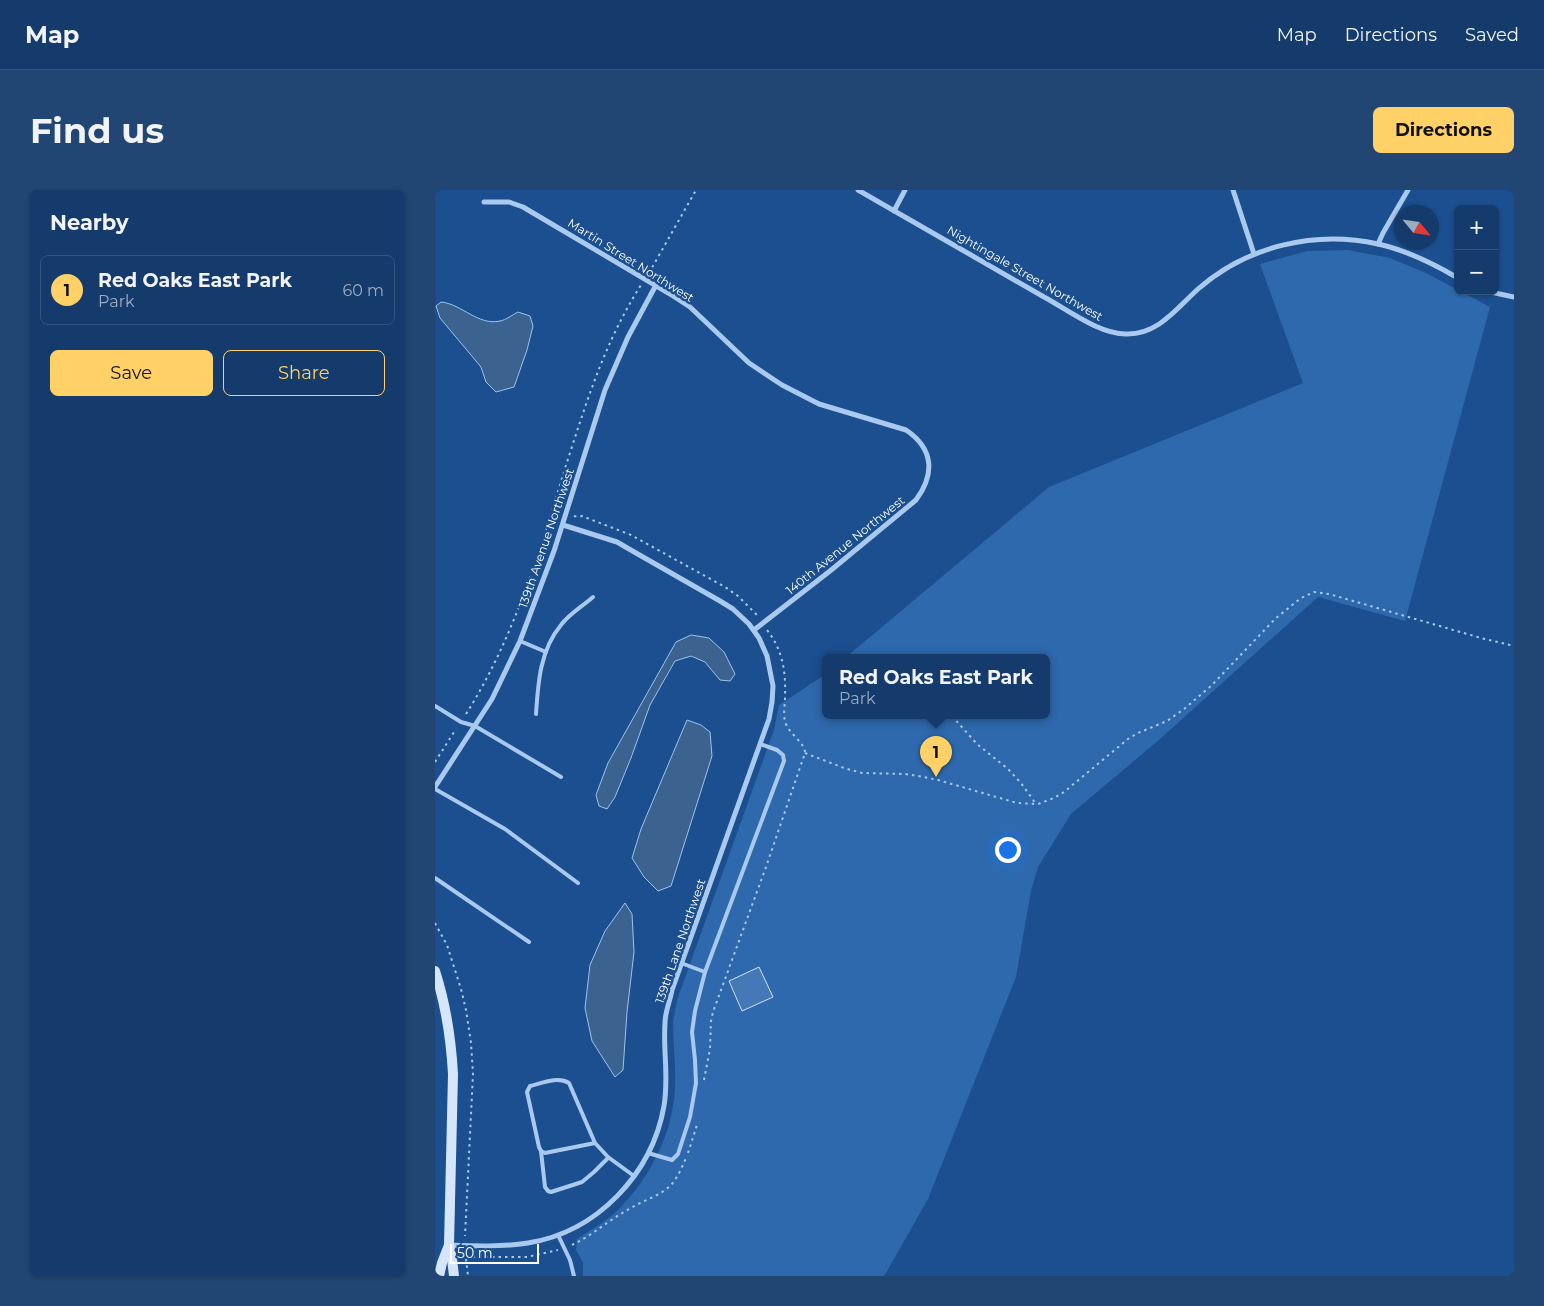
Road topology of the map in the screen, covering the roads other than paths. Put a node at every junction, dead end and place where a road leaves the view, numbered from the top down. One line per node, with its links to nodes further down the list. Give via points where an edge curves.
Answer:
1 (858, 190): 6 (street, Nightingale Street Northwest)
2 (905, 190): 6 (street)
3 (1233, 190): 8 (street)
4 (1408, 190): 7 (street)
5 (484, 202): 10 (street, Martin Street Northwest, via 509,202 523,207)
6 (894, 211): 8 (street, Nightingale Street Northwest, via 1109,332 1127,334 1153,328 1213,277)
7 (1379, 244): 8 (street, Nightingale Street Northwest, via 1311,240); 9 (street, Nightingale Street Northwest)
8 (1254, 254)
9 (1454, 276)
10 (656, 285): 13 (street, Martin Street Northwest, via 689,307 764,374 819,404 906,430 917,437); 14 (street, 139th Avenue Northwest, via 609,378)
11 (1499, 294): 12 (street)
12 (1514, 297)
13 (929, 463): 16 (street, 140th Avenue Northwest, via 930,472 916,500)
14 (563, 525): 16 (street, 139th Lane Northwest, via 617,542 733,609); 17 (street, 139th Avenue Northwest)
15 (593, 597): 18 (lane, via 562,623)
16 (754, 630): 22 (street, 139th Lane Northwest, via 767,656 773,686 769,719)
17 (520, 641): 18 (lane); 21 (street, 139th Avenue Northwest)
18 (546, 652): 20 (lane, via 539,672)
19 (435, 706): 21 (lane, via 461,722)
20 (535, 714)
21 (475, 726): 23 (lane); 24 (street, 139th Avenue Northwest)
22 (761, 744): 28 (street, 139th Lane Northwest); 30 (lane, via 777,750 784,761)
23 (561, 777)
24 (435, 788): 26 (lane, via 505,829)
25 (435, 878): 27 (lane)
26 (578, 883)
27 (529, 942)
28 (681, 963): 30 (lane); 33 (street, 139th Lane Northwest, via 665,1022 667,1074 664,1108)
29 (435, 971): 37 (street, via 445,1006 452,1065)
30 (705, 972): 33 (lane, via 692,1032 696,1082 690,1117 678,1154 672,1160)
31 (595, 1143): 32 (lane, via 545,1153); 32 (lane, via 569,1083 557,1080 530,1086 527,1092); 34 (lane)
32 (541, 1151): 34 (lane, via 545,1188 551,1192 582,1182)
33 (648, 1153): 35 (street, 139th Lane Northwest)
34 (609, 1158): 35 (lane)
35 (634, 1176): 36 (street, 139th Lane Northwest, via 603,1210 577,1228)
36 (558, 1235): 37 (street, 139th Lane Northwest, via 510,1245); 40 (lane)
37 (449, 1245): 38 (street); 39 (street)
38 (439, 1276)
39 (453, 1276)
40 (574, 1276)

